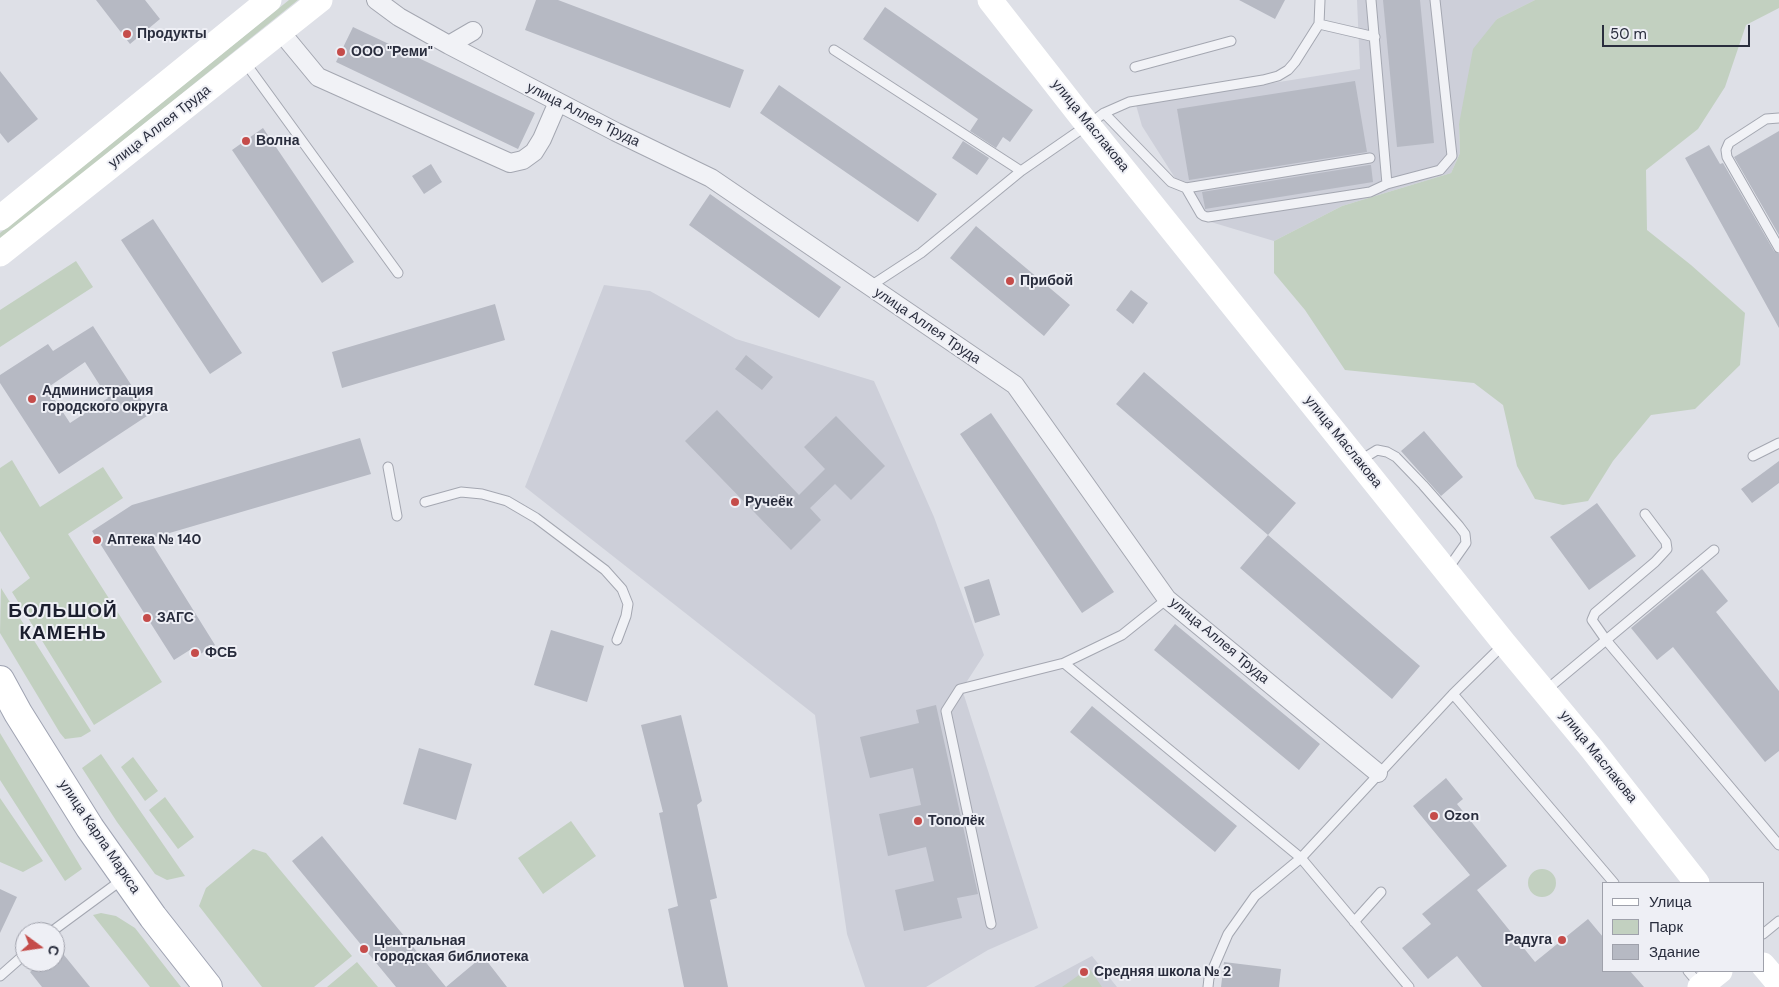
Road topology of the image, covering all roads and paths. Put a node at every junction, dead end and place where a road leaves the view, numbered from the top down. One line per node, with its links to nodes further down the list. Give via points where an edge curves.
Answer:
1 (269, 0): 24 (street)
2 (320, 0): 10 (street, улица Аллея Труда)
3 (376, 0): 13 (street, улица Аллея Труда)
4 (990, 0): 18 (street, улица Маслакова)
5 (1320, 0): 8 (lane)
6 (1371, 0): 11 (lane)
7 (1436, 0): 22 (lane, via 1452,156 1440,170)
8 (1319, 24): 11 (lane); 18 (lane, via 1295,62 1278,76 1130,102)
9 (473, 30): 13 (street)
10 (280, 31): 15 (street, улица Аллея Труда); 17 (street, via 318,77 510,163 523,160 534,152)
11 (1375, 36): 22 (lane)
12 (1232, 41): 16 (lane)
13 (449, 45): 17 (street, улица Аллея Труда)
14 (834, 50): 21 (lane)
15 (244, 60): 26 (street, улица Аллея Труда); 27 (lane)
16 (1135, 66)
17 (558, 102): 28 (street, улица Аллея Труда, via 711,178)
18 (1096, 118): 21 (lane); 23 (lane, via 1170,182); 31 (street, улица Маслакова)
19 (1779, 118): 25 (lane, via 1766,120 1729,144 1726,150 1727,158)
20 (1370, 158): 23 (lane)
21 (1020, 171): 28 (lane, via 922,253)
22 (1387, 184): 23 (lane, via 1370,192 1208,217 1201,214)
23 (1186, 188)
24 (0, 218)
25 (1779, 248)
26 (0, 254)
27 (398, 273)
28 (869, 287): 38 (street, улица Аллея Труда, via 1015,385)
29 (1779, 443): 30 (lane)
30 (1753, 456)
31 (1359, 462): 37 (street, улица Маслакова); 37 (lane, via 1377,450 1396,457 1459,526 1465,534 1466,543)
32 (388, 467): 35 (lane)
33 (424, 502): 39 (lane, via 461,492 482,494 507,501 536,518 605,570 622,589 628,604)
34 (1645, 514): 40 (lane, via 1666,542 1667,549 1593,617)
35 (397, 516)
36 (1714, 550): 40 (lane)
37 (1446, 571): 41 (street, улица Маслакова)
38 (1167, 599): 42 (lane, via 1122,634); 46 (street, улица Аллея Труда)
39 (617, 640)
40 (1606, 640): 44 (lane); 47 (lane)
41 (1504, 643): 44 (street, улица Маслакова); 45 (lane)
42 (1064, 663): 48 (lane); 56 (lane, via 960,689 946,711)
43 (0, 680): 49 (main road, улица Карла Маркса, via 90,828)
44 (1544, 691): 51 (street, улица Маслакова)
45 (1453, 694): 46 (lane); 50 (lane)
46 (1378, 773): 48 (lane)
47 (1779, 845)
48 (1301, 858): 55 (lane); 63 (lane, via 1254,896 1228,934)
49 (125, 877): 54 (lane); 62 (main road, улица Карла Маркса)
50 (1613, 882)
51 (1697, 882)
52 (1381, 892): 55 (lane)
53 (1779, 921): 57 (lane)
54 (64, 922)
55 (1354, 922): 64 (lane)
56 (992, 924)
57 (1764, 933)
58 (15, 963): 60 (lane)
59 (1764, 966): 61 (street)
60 (0, 976)
61 (1779, 984)
62 (208, 987)
63 (1208, 987)
64 (1409, 987)

